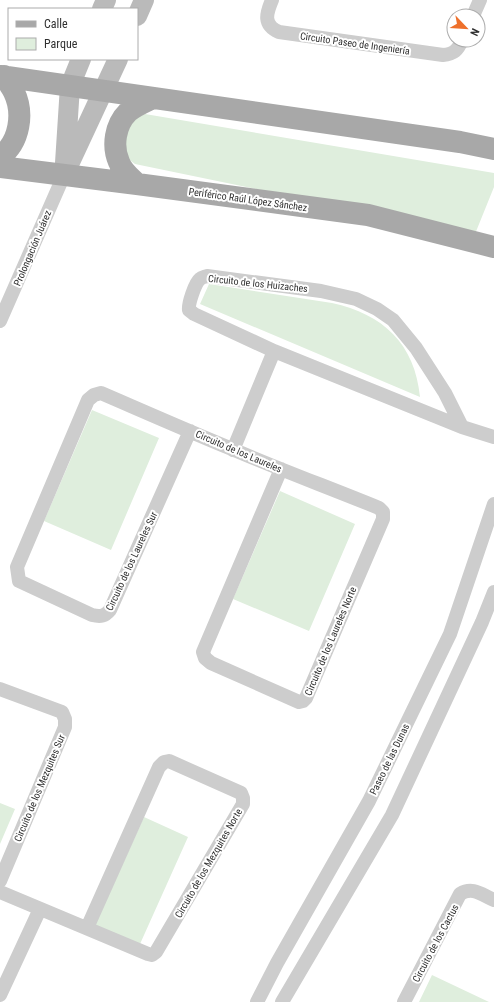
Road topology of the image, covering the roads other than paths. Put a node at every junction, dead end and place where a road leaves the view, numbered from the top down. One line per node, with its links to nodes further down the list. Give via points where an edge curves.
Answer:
1 (144, 0): 3 (street)
2 (272, 0): 4 (street, Circuito Paseo de Ingeniería, via 267,11 267,20 274,30 279,32 443,55 452,54)
3 (138, 14)
4 (458, 48)
5 (81, 60): 8 (street)
6 (118, 60): 9 (street)
7 (2, 76): 8 (main road); 12 (main road, via 14,92 19,108 19,125 14,142)
8 (70, 86): 9 (main road); 14 (street)
9 (104, 91): 10 (main road); 14 (street)
10 (153, 98): 11 (main road, via 452,140); 15 (main road, via 128,112 116,136 115,150 119,163)
11 (494, 149)
12 (0, 157)
13 (0, 166): 14 (main road, Periférico Raúl López Sánchez)
14 (64, 175): 15 (main road, Periférico Raúl López Sánchez); 17 (street, Prolongación Juárez)
15 (137, 184): 16 (main road, Periférico Raúl López Sánchez, via 368,215)
16 (494, 247)
17 (0, 321)
18 (274, 351): 20 (street, Circuito de los Huizaches); 20 (street, Circuito de los Huizaches, via 189,310 188,306 197,282 207,276 321,291 356,298 377,309 393,320 416,348 445,393); 23 (street)
19 (94, 394): 21 (street, Circuito de los Laureles, via 101,393); 21 (street, Circuito de los Laureles Sur, via 88,400 17,567 19,581 92,615 106,615 110,610)
20 (462, 427): 22 (street, Circuito de los Huizaches)
21 (190, 431): 23 (street, Circuito de los Laureles)
22 (494, 437)
23 (233, 450): 24 (street, Circuito de los Laureles)
24 (281, 469): 26 (street, Circuito de los Laureles, via 379,508); 26 (street, Circuito de los Laureles Norte, via 203,652 211,663 299,702 306,698 383,519)
25 (494, 504): 28 (street, Paseo de las Dunas)
26 (383, 512)
27 (494, 592): 29 (street)
28 (450, 634): 29 (street); 37 (street, Paseo de las Dunas, via 369,801)
29 (471, 645): 38 (street, via 392,815)
30 (0, 689): 31 (street, Circuito de los Mezquites Sur, via 62,712 65,726)
31 (0, 881)
32 (0, 892): 34 (street)
33 (494, 900): 39 (street, Circuito de los Cactus, via 472,890 460,894)
34 (40, 909): 35 (street); 36 (street)
35 (87, 928): 35 (street, Circuito de los Mezquites Norte, via 159,767 164,762 169,761 241,792 242,804 156,952 148,954)
36 (0, 995)
37 (257, 1002)
38 (282, 1002)
39 (404, 1002)

